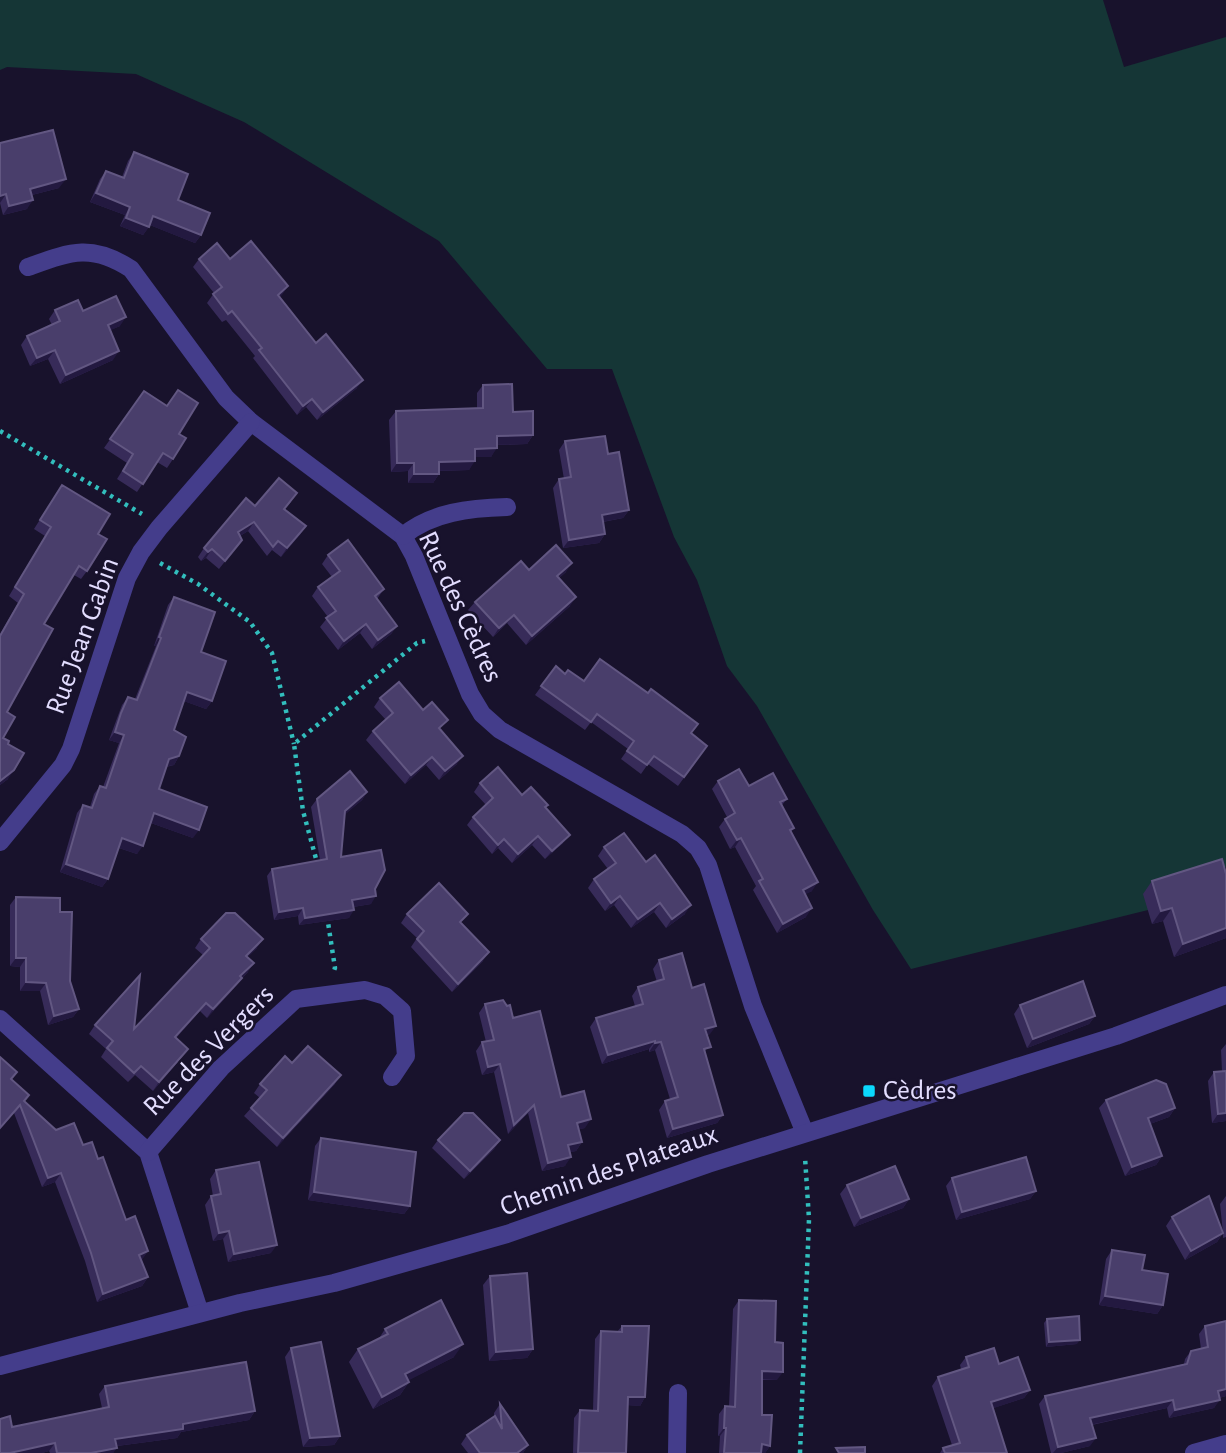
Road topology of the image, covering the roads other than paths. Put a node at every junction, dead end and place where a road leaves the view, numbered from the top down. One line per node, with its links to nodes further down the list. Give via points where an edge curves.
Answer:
1 (28, 267): 2 (street, Rue des Cèdres, via 64,255 94,252 131,269 226,398)
2 (251, 422): 4 (street, Rue des Cèdres); 5 (street, Rue Jean Gabin, via 141,552 127,578 67,757)
3 (507, 507): 4 (street, via 467,508 415,526)
4 (403, 536): 9 (street, Rue des Cèdres, via 482,714 500,730 682,834 698,848 708,865 753,1006)
5 (0, 842)
6 (1226, 995): 9 (street, Chemin des Plateaux, via 1103,1040)
7 (0, 1019): 10 (street)
8 (392, 1077): 10 (street, Rue des Vergers, via 406,1056 402,1011 385,996 365,990 296,999 221,1068)
9 (805, 1133): 11 (street, Chemin des Plateaux, via 508,1234 334,1283)
10 (148, 1152): 11 (street)
11 (200, 1314): 12 (street, Chemin des Plateaux)
12 (0, 1366)
13 (678, 1393): 15 (street)
14 (1226, 1444): 16 (street)
15 (677, 1453)
16 (1194, 1453)

